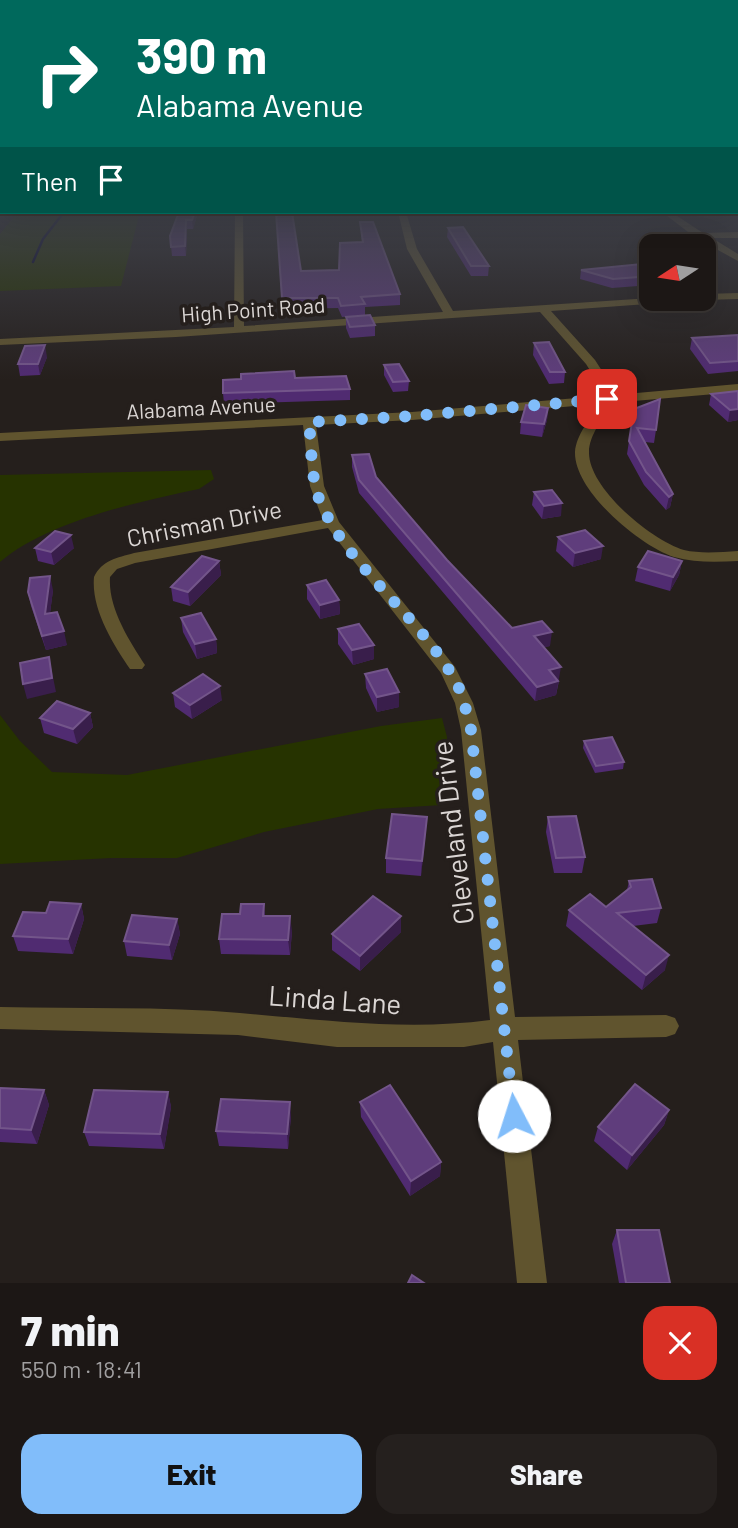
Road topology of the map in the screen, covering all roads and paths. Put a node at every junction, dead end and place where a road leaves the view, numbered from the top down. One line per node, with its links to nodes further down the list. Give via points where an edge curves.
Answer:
1 (239, 260): 8 (street)
2 (418, 260): 7 (street)
3 (738, 296): 4 (street)
4 (716, 297)
5 (639, 301): 6 (street, High Point Road)
6 (544, 308): 7 (street, High Point Road); 11 (street, via 596,370 609,391)
7 (450, 314): 8 (street, High Point Road)
8 (239, 329): 9 (street, High Point Road)
9 (0, 342)
10 (738, 388): 11 (street, Alabama Avenue)
11 (607, 399): 12 (street, Alabama Avenue); 15 (street, via 582,451 588,474 610,503 634,528 664,548)
12 (309, 422): 13 (street, Alabama Avenue); 14 (street, Cleveland Drive, via 314,479)
13 (0, 437)
14 (332, 523): 16 (street, Chrisman Drive, via 134,558 108,568 102,576 103,591 123,648); 19 (street, Cleveland Drive, via 458,685 471,730)
15 (738, 556)
16 (136, 665)
17 (0, 1018): 19 (street, Linda Lane, via 238,1024 337,1035 464,1035)
18 (666, 1026): 19 (street, Linda Lane)
19 (506, 1029): 20 (street, Cleveland Drive)
20 (532, 1283)

